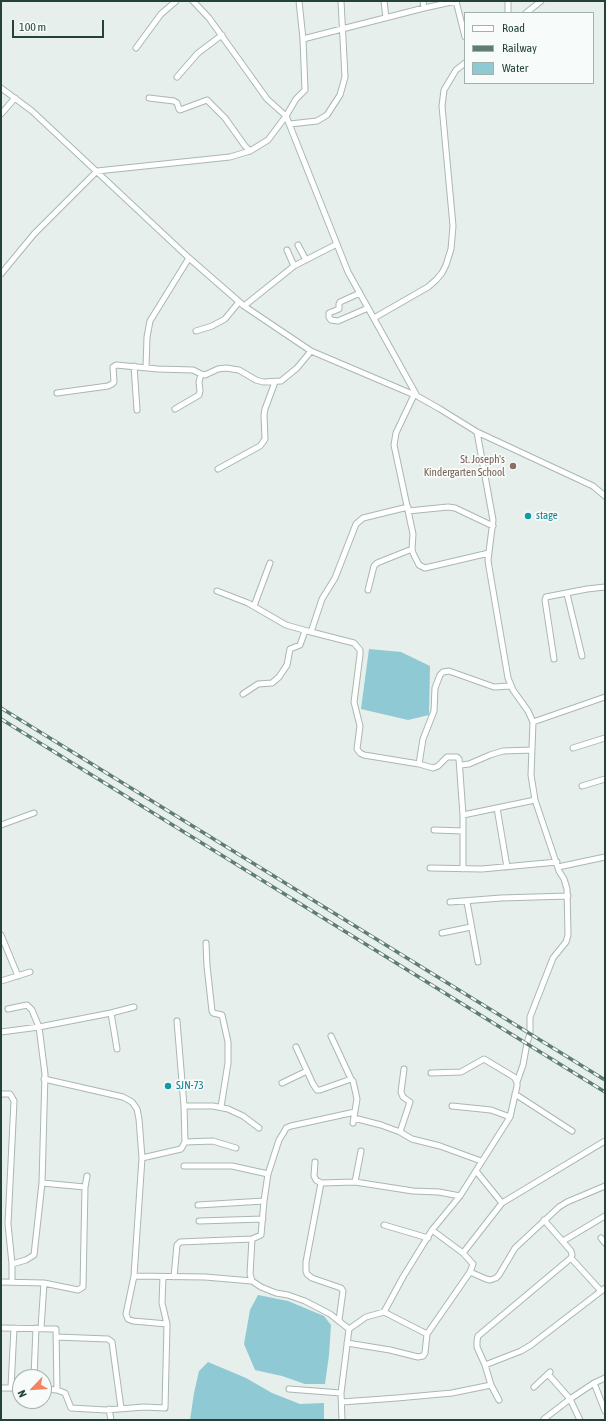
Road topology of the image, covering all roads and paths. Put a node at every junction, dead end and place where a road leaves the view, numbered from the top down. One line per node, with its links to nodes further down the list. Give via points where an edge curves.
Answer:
1 (176, 1): 18 (street, via 161,14)
2 (193, 1): 16 (street)
3 (299, 1): 17 (street)
4 (341, 1): 14 (street)
5 (384, 1): 13 (street)
6 (423, 1): 10 (street)
7 (456, 1): 10 (street); 15 (street)
8 (508, 1): 11 (street)
9 (541, 1): 12 (street)
10 (424, 8): 13 (street)
11 (508, 12)
12 (527, 12)
13 (386, 18): 14 (street)
14 (343, 29): 17 (street); 26 (street, via 345,77 337,101 328,115 317,121)
15 (464, 34)
16 (222, 35): 20 (street, via 198,53); 25 (street, via 267,99)
17 (302, 39): 25 (street, via 305,90)
18 (136, 48)
19 (464, 63): 40 (street, via 456,70 444,90 442,106 453,226 451,249 442,273 436,280)
20 (177, 77)
21 (1, 88): 22 (street)
22 (15, 98): 24 (street); 28 (street)
23 (149, 98): 27 (street, via 177,103 180,110 207,100 225,118)
24 (1, 114)
25 (286, 116): 26 (street); 27 (street, via 268,140)
26 (290, 124): 30 (street)
27 (250, 151): 28 (street, via 230,157)
28 (97, 171): 32 (street); 35 (street, via 34,234)
29 (298, 244): 33 (street)
30 (337, 244): 33 (street); 36 (street)
31 (287, 250): 34 (street)
32 (189, 258): 37 (street); 44 (street, via 150,321)
33 (306, 260): 34 (street)
34 (294, 266): 38 (street)
35 (1, 274)
36 (360, 293): 39 (street); 39 (street, via 340,302 339,309 330,313 328,317 338,321)
37 (239, 302): 38 (street); 41 (street, via 225,319)
38 (244, 306): 42 (street)
39 (368, 308): 40 (street)
40 (374, 318): 48 (street)
41 (196, 331)
42 (311, 352): 46 (street, via 288,376); 48 (street)
43 (134, 366): 44 (street); 47 (street, via 113,366 114,382 108,386); 50 (street)
44 (146, 367): 45 (street, via 193,370)
45 (201, 374): 46 (street, via 226,368 239,370 256,380); 49 (street, via 199,395)
46 (275, 382): 52 (street, via 264,414 265,439 260,446)
47 (57, 393)
48 (416, 396): 51 (street); 54 (street, via 395,438)
49 (175, 409)
50 (137, 410)
51 (477, 432): 53 (street, via 593,486); 55 (street)
52 (218, 469)
53 (605, 496)
54 (408, 509): 55 (street, via 455,508); 56 (street, via 413,534); 65 (street, via 363,518 356,524 335,578 322,599)
55 (493, 526): 57 (street)
56 (412, 549): 57 (street, via 419,565 425,568); 60 (street, via 377,562)
57 (489, 554): 68 (street, via 489,567)
58 (270, 563): 63 (street)
59 (605, 588): 62 (street)
60 (368, 590)
61 (217, 591): 63 (street)
62 (567, 594): 66 (street); 67 (street, via 548,596 545,600)
63 (254, 606): 64 (street, via 280,623)
64 (305, 631): 65 (street); 69 (street, via 300,645 290,649 287,665 279,677 272,683 258,684)
65 (311, 632): 75 (street, via 354,643 360,650 354,702 360,726 357,752)
66 (582, 656)
67 (554, 660)
68 (510, 686): 71 (street, via 528,710); 75 (street, via 494,687 443,672 435,688 434,711 422,739)
69 (243, 694)
70 (605, 697): 71 (street)
71 (533, 722): 74 (street)
72 (605, 738): 73 (street)
73 (573, 748)
74 (532, 750): 76 (street, via 503,751 474,763); 79 (street, via 531,775)
75 (419, 764): 76 (street, via 432,768 447,757 457,756)
76 (460, 765): 82 (street)
77 (605, 779): 78 (street)
78 (582, 786)
79 (535, 800): 80 (street); 87 (street)
80 (497, 808): 82 (street); 88 (street)
81 (34, 813): 83 (street)
82 (463, 815): 85 (street)
83 (1, 825)
84 (434, 830): 85 (street)
85 (463, 831): 90 (street)
86 (605, 857): 87 (street)
87 (557, 865): 88 (street); 91 (street, via 566,884)
88 (507, 867): 90 (street)
89 (430, 868): 90 (street)
90 (463, 869)
91 (568, 896): 93 (street); 116 (street, via 568,935 566,942 553,958 530,1016 530,1034)
92 (450, 902): 93 (street)
93 (467, 902): 94 (street)
94 (471, 927): 95 (street); 98 (street)
95 (442, 933)
96 (1, 935): 100 (street)
97 (206, 943): 122 (street, via 212,1011 222,1015 228,1042 228,1064)
98 (478, 962)
99 (30, 972): 100 (street)
100 (18, 976): 101 (street)
101 (1, 981)
102 (134, 1007): 104 (street)
103 (8, 1009): 106 (street, via 27,1005)
104 (111, 1013): 106 (street); 110 (street)
105 (177, 1021): 120 (street)
106 (39, 1027): 107 (street); 114 (street)
107 (1, 1032)
108 (331, 1036): 115 (street)
109 (296, 1047): 112 (street)
110 (117, 1049)
111 (404, 1069): 127 (street, via 401,1092 410,1102)
112 (307, 1071): 115 (street, via 317,1090); 117 (street)
113 (431, 1073): 116 (street, via 461,1072 484,1059 514,1077)
114 (44, 1079): 132 (street, via 123,1097 132,1102 139,1119); 140 (street)
115 (351, 1079): 124 (street, via 357,1099)
116 (517, 1082): 119 (street)
117 (282, 1084)
118 (1, 1094): 161 (street, via 10,1094 14,1101 8,1224)
119 (516, 1094): 123 (street); 126 (street)
120 (184, 1106): 122 (street); 129 (street)
121 (452, 1106): 123 (street, via 491,1110)
122 (221, 1107): 125 (street, via 239,1114)
123 (510, 1117): 133 (street)
124 (354, 1118): 127 (street); 137 (street, via 286,1128 279,1140)
125 (259, 1128)
126 (572, 1131)
127 (400, 1132): 133 (street, via 412,1139)
128 (605, 1141): 146 (street)
129 (185, 1142): 130 (street, via 213,1141); 132 (street, via 181,1149)
130 (236, 1148)
131 (361, 1151): 139 (street)
132 (142, 1158): 163 (street)
133 (481, 1161): 136 (street)
134 (315, 1162): 141 (street, via 314,1176)
135 (184, 1166): 137 (street, via 232,1166)
136 (476, 1171): 144 (street); 146 (street)
137 (268, 1174): 145 (street)
138 (87, 1176): 143 (street)
139 (355, 1182): 141 (street); 144 (street)
140 (42, 1183): 143 (street); 161 (street, via 34,1255)
141 (321, 1183): 172 (street, via 306,1271 312,1278 341,1288 343,1291)
142 (605, 1186): 151 (street, via 567,1202)
143 (85, 1187): 169 (street, via 83,1287 78,1290)
144 (460, 1196): 153 (street)
145 (264, 1201): 147 (street); 149 (street)
146 (502, 1203): 159 (street)
147 (198, 1205)
148 (605, 1216): 157 (street)
149 (263, 1219): 150 (street); 156 (street, via 261,1235)
150 (199, 1220)
151 (544, 1220): 157 (street); 162 (street, via 515,1248 496,1278 490,1280)
152 (384, 1225): 154 (street)
153 (432, 1230): 154 (street); 159 (street)
154 (428, 1238): 171 (street)
155 (601, 1238): 158 (street)
156 (252, 1239): 164 (street, via 180,1242 177,1244); 166 (street)
157 (563, 1241): 160 (street, via 571,1251)
158 (605, 1242)
159 (463, 1253): 162 (street, via 473,1263)
160 (571, 1258): 170 (street); 181 (street, via 478,1336 478,1347)
161 (12, 1264): 168 (street)
162 (470, 1272): 178 (street)
163 (134, 1276): 165 (street); 173 (street, via 126,1314 128,1319)
164 (174, 1276): 165 (street); 166 (street)
165 (163, 1277): 173 (street, via 162,1303)
166 (252, 1281): 172 (street, via 276,1293 306,1302)
167 (1, 1282): 168 (street)
168 (12, 1282): 169 (street)
169 (44, 1284): 176 (street)
170 (603, 1289): 181 (street, via 521,1352)
171 (384, 1312): 177 (street, via 366,1317); 178 (street)
172 (339, 1320): 177 (street)
173 (167, 1324): 197 (street, via 165,1408)
174 (1, 1328): 175 (street)
175 (14, 1328): 176 (street); 182 (street)
176 (38, 1328): 179 (street, via 56,1329); 183 (street)
177 (349, 1329): 180 (street)
178 (427, 1334): 180 (street, via 425,1353 421,1357)
179 (56, 1337): 192 (street); 197 (street, via 108,1339 112,1342)
180 (347, 1343): 193 (street)
181 (485, 1365): 186 (street)
182 (13, 1369)
183 (35, 1369)
184 (605, 1378): 185 (street)
185 (594, 1383): 194 (street); 199 (street)
186 (491, 1385): 195 (street); 196 (street, via 452,1393)
187 (12, 1387): 189 (street)
188 (534, 1387): 194 (street, via 549,1373)
189 (1, 1388)
190 (289, 1389): 193 (street)
191 (52, 1390): 192 (street)
192 (57, 1390): 198 (street, via 65,1393 71,1408)
193 (341, 1393): 196 (street)
194 (570, 1399): 200 (street); 203 (street)
195 (499, 1400)
196 (342, 1402): 202 (street)
197 (121, 1408): 198 (street)
198 (110, 1409): 201 (street)
199 (605, 1411)
200 (544, 1419)
201 (111, 1420)
202 (342, 1420)
203 (580, 1420)

